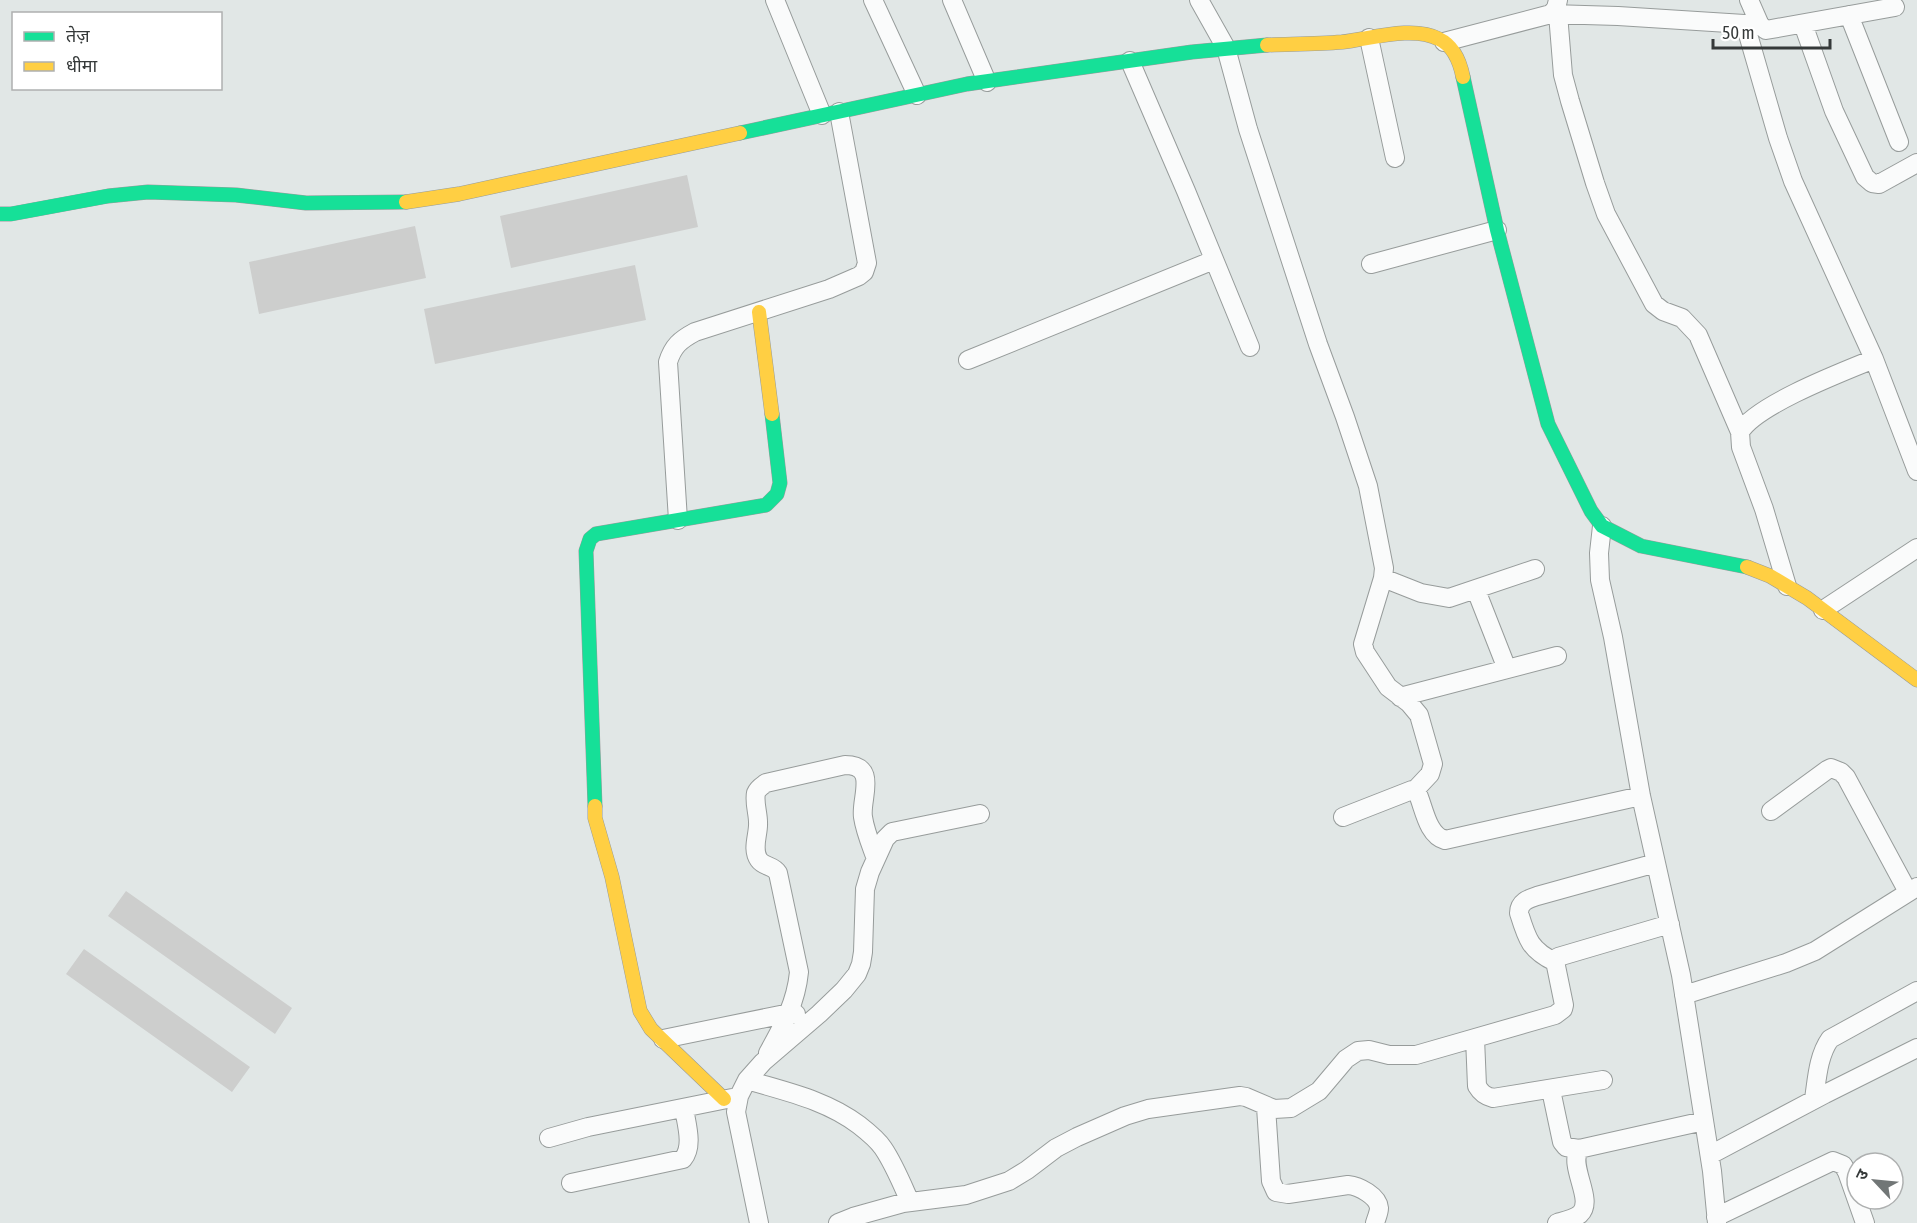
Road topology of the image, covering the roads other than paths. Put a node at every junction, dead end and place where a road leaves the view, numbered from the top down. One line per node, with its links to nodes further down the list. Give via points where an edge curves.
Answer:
1 (775, 0): 17 (street)
2 (873, 0): 16 (street)
3 (952, 0): 15 (street)
4 (1199, 0): 13 (street)
5 (1749, 0): 9 (street)
6 (1895, 7): 8 (street)
7 (1556, 9): 9 (street); 12 (street); 29 (street, via 1563,75 1606,214 1654,304 1682,318 1698,335)
8 (1849, 15): 10 (street); 18 (street)
9 (1752, 24): 10 (street, via 1767,30); 27 (street, via 1778,138 1793,181)
10 (1803, 24): 20 (street, via 1834,111 1865,177 1878,184)
11 (1369, 38): 12 (street, via 1393,33 1418,34 1435,36); 13 (street); 19 (street)
12 (1444, 42): 22 (street, via 1460,63)
13 (1226, 48): 14 (street); 35 (street, via 1248,129 1368,486)
14 (1130, 61): 15 (street); 23 (street)
15 (987, 82): 16 (street)
16 (917, 95): 17 (street)
17 (830, 114): 21 (street, via 407,202 306,203 236,195 148,192); 25 (street, via 866,267 859,276 830,289)
18 (1899, 142)
19 (1395, 158)
20 (1917, 163)
21 (0, 214)
22 (1497, 230): 24 (street); 32 (street, via 1548,423 1585,501)
23 (1214, 260): 26 (street); 28 (street)
24 (1371, 264)
25 (759, 312): 31 (street, via 695,332 671,351 668,362); 31 (street, via 780,478 778,493 766,505)
26 (1250, 347)
27 (1874, 359): 29 (street, via 1761,411); 30 (street)
28 (968, 360)
29 (1740, 432): 36 (street, via 1741,447)
30 (1917, 471)
31 (678, 520): 58 (street, via 596,534 590,538 586,551 595,818 612,877 640,1011)
32 (1602, 526): 36 (street, via 1641,546 1750,568); 44 (street, via 1600,580)
33 (1917, 548): 38 (street)
34 (1535, 569): 37 (street)
35 (1383, 578): 37 (street, via 1421,593 1449,598); 42 (street, via 1363,644 1383,680)
36 (1787, 586): 38 (street)
37 (1476, 590): 40 (street)
38 (1823, 610): 41 (street)
39 (1557, 656): 40 (street)
40 (1507, 669): 42 (street)
41 (1917, 680)
42 (1400, 697): 43 (street, via 1416,708 1433,764 1430,774)
43 (1415, 790): 44 (street, via 1432,831 1445,840); 47 (street)
44 (1641, 796): 49 (street)
45 (1771, 811): 50 (street, via 1827,770 1841,772)
46 (980, 814): 48 (street, via 892,832)
47 (1343, 817)
48 (876, 859): 55 (street, via 864,820 867,791 860,768 845,765 759,787 757,857 778,873 799,972); 56 (street, via 866,890 861,964 844,990)
49 (1656, 863): 51 (street); 52 (street, via 1537,896 1521,904 1519,913 1531,945)
50 (1913, 890): 54 (street, via 1815,951)
51 (1670, 924): 52 (street, via 1562,955); 54 (street)
52 (1555, 962): 57 (street, via 1564,1005 1559,1013)
53 (1917, 991): 64 (street, via 1830,1039 1820,1059)
54 (1684, 995): 67 (street)
55 (790, 1013): 56 (street); 58 (street); 60 (street)
56 (812, 1020): 60 (street)
57 (1475, 1038): 62 (street, via 1477,1086 1483,1094 1493,1098); 65 (street, via 1403,1056 1358,1051 1346,1059 1319,1091 1291,1108)
58 (663, 1039): 63 (street)
59 (1917, 1048): 64 (street)
60 (763, 1062): 63 (street)
61 (1603, 1080): 62 (street)
62 (1551, 1090): 69 (street, via 1562,1142 1566,1147)
63 (737, 1092): 66 (street); 72 (street, via 817,1101 840,1111 882,1146); 74 (street, via 738,1124)
64 (1814, 1100): 70 (street)
65 (1266, 1107): 72 (street, via 1240,1096 1148,1109 1077,1137 1009,1181 966,1195); 76 (street, via 1271,1181 1276,1192 1288,1194 1355,1185 1377,1202)
66 (684, 1108): 68 (street); 71 (street, via 689,1146 684,1159)
67 (1704, 1121): 69 (street); 70 (street)
68 (549, 1138)
69 (1579, 1149): 77 (street, via 1575,1157 1583,1208 1580,1214)
70 (1710, 1155): 73 (street)
71 (571, 1183)
72 (910, 1202): 75 (street)
73 (1717, 1220): 78 (street, via 1833,1161 1843,1165 1847,1172)
74 (759, 1223)
75 (838, 1223)
76 (1375, 1223)
77 (1557, 1223)
78 (1865, 1223)

